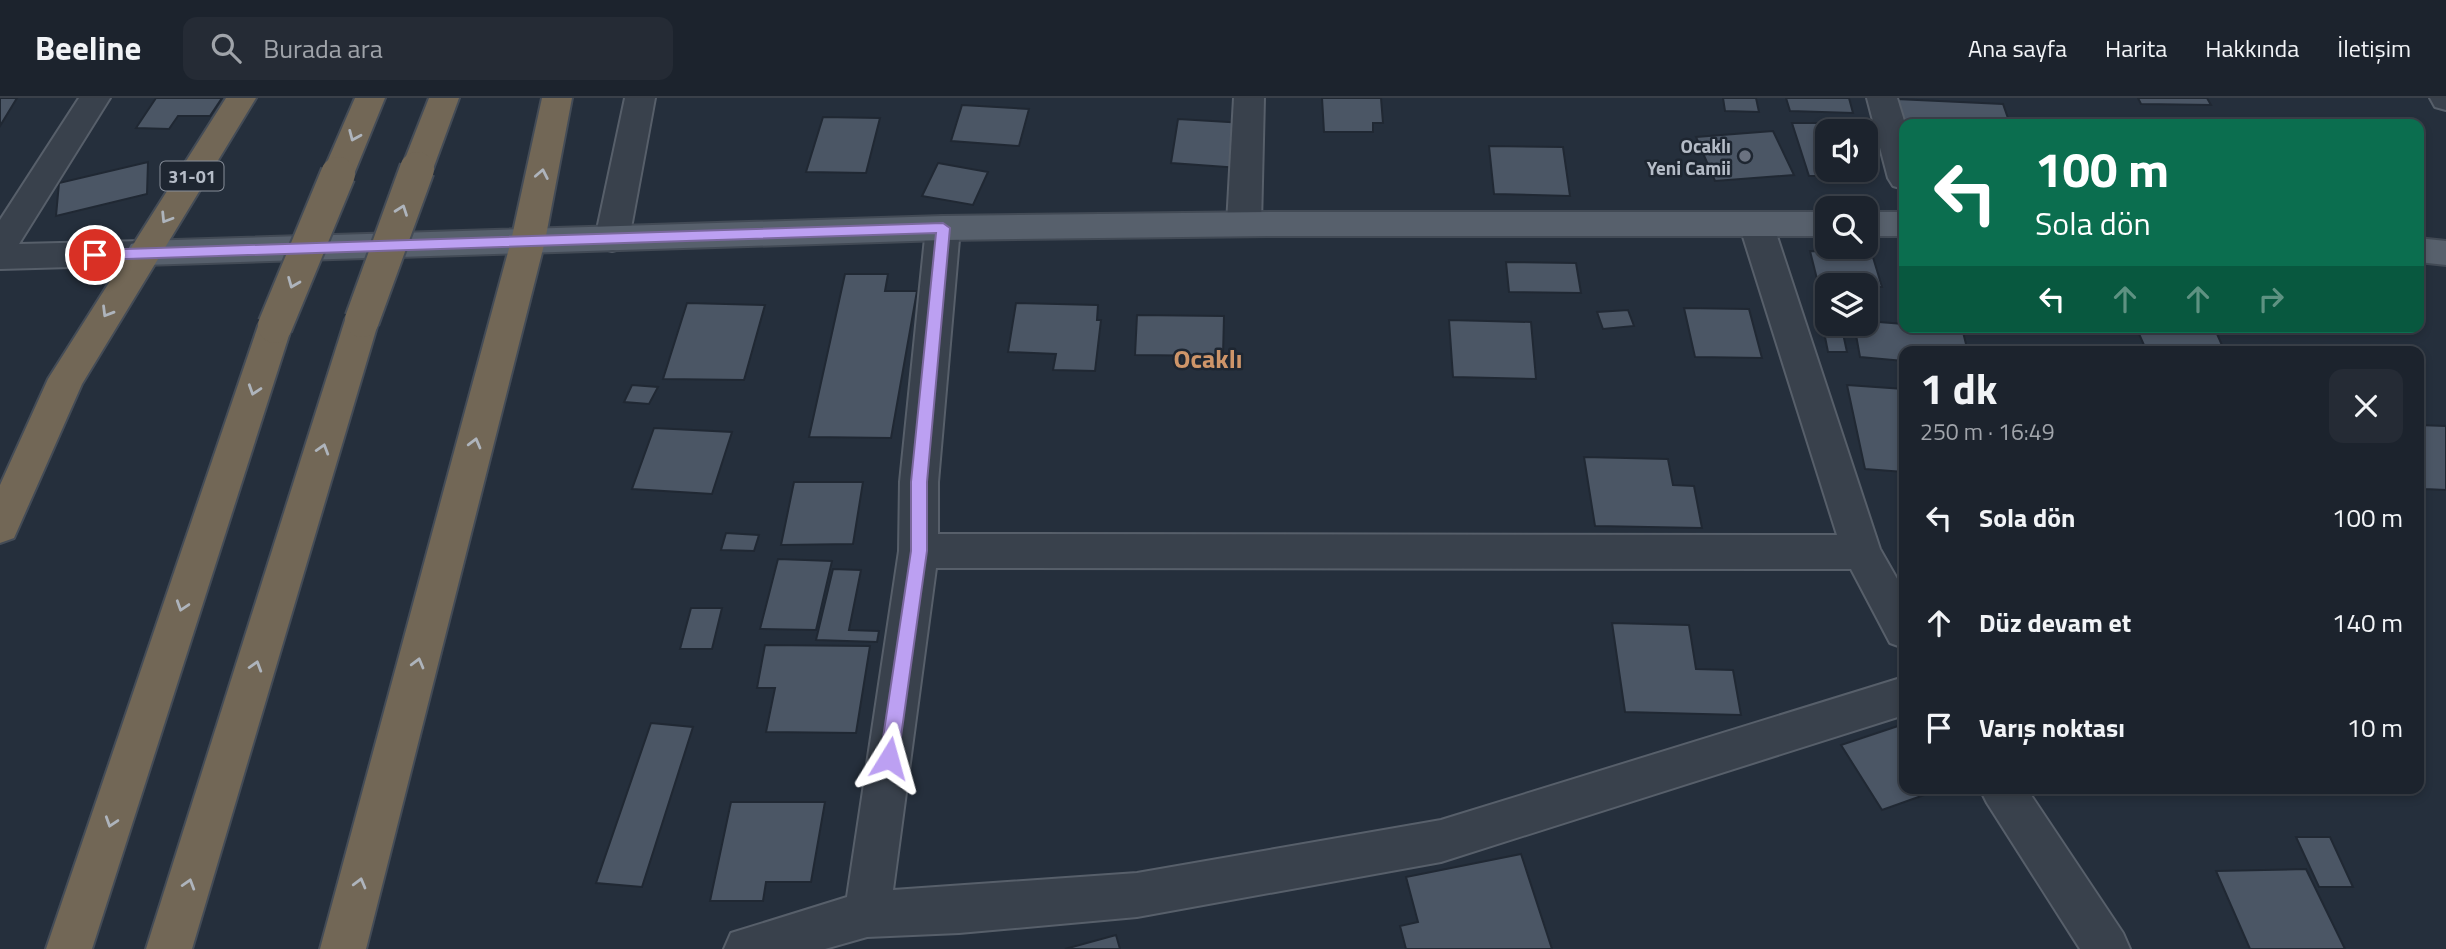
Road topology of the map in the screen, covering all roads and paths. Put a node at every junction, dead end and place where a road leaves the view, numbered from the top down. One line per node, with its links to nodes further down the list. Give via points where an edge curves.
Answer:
1 (95, 98): 18 (street)
2 (242, 98): 20 (highway, 31-01, one-way to 20)
3 (370, 98): 30 (highway, one-way to 30, bridge, via 275,326)
4 (444, 98): 31 (highway, one-way to 4, bridge, via 362,320)
5 (557, 98): 17 (highway, one-way to 5)
6 (640, 98): 16 (street)
7 (1249, 98): 10 (street)
8 (1882, 98): 9 (street)
9 (1899, 160)
10 (1244, 224): 11 (main road); 15 (main road)
11 (1756, 224): 12 (main road); 25 (street)
12 (1815, 224)
13 (1878, 224): 14 (main road)
14 (1899, 224)
15 (943, 228): 16 (main road); 24 (street, via 919,482)
16 (612, 239): 17 (main road)
17 (528, 241): 20 (main road); 32 (highway, one-way to 17)
18 (0, 247)
19 (2424, 251): 21 (main road)
20 (143, 253): 22 (street); 23 (highway, one-way to 23, via 66,379)
21 (2446, 253)
22 (0, 257)
23 (0, 527)
24 (919, 551): 25 (street); 29 (street)
25 (1862, 552): 26 (street)
26 (1899, 622)
27 (1899, 698): 29 (street, via 1441,841 1137,895)
28 (2005, 794): 34 (street)
29 (867, 914): 33 (street)
30 (69, 949)
31 (169, 949)
32 (343, 949)
33 (747, 949)
34 (2107, 949)

